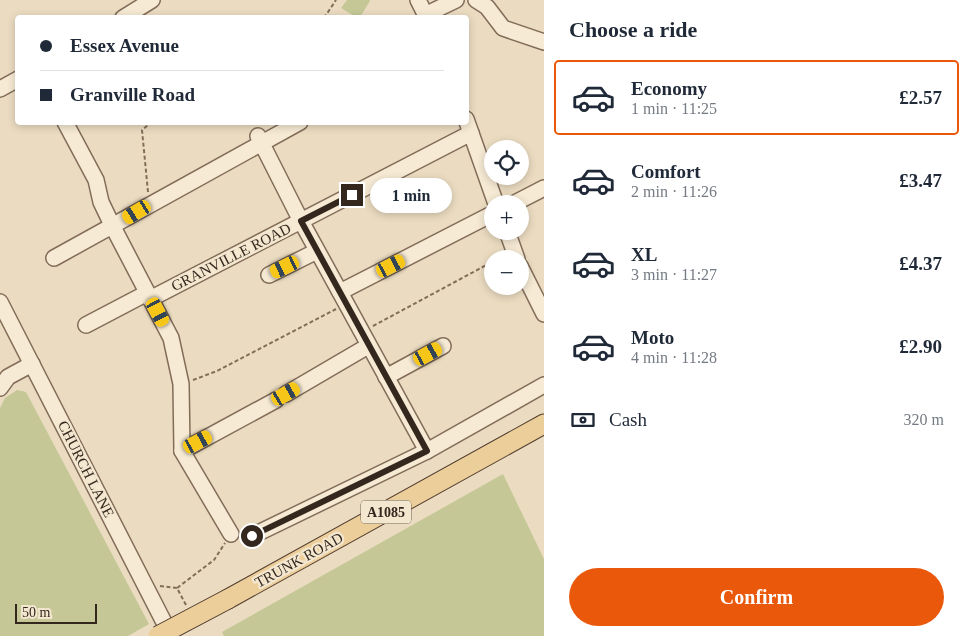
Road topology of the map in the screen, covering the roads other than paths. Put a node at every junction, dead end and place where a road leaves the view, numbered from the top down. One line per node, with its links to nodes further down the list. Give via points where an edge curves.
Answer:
1 (152, 0): 5 (street)
2 (418, 0): 6 (street)
3 (456, 0): 7 (street)
4 (476, 0): 8 (street, via 503,28)
5 (128, 15)
6 (426, 15)
7 (428, 15)
8 (544, 42)
9 (15, 81): 10 (street)
10 (0, 89)
11 (67, 125): 20 (street, via 96,180 101,202)
12 (293, 125): 14 (street)
13 (469, 126): 16 (street); 19 (street, GRANVILLE ROAD)
14 (260, 140): 19 (street); 20 (street)
15 (544, 188): 17 (street)
16 (493, 195)
17 (529, 196)
18 (484, 219): 26 (street)
19 (301, 221): 21 (street); 25 (street, GRANVILLE ROAD)
20 (113, 226): 22 (street); 25 (street)
21 (317, 251): 23 (street); 26 (street)
22 (54, 258)
23 (269, 275)
24 (529, 284): 28 (street)
25 (149, 296): 29 (street, GRANVILLE ROAD); 37 (street, via 172,338 181,384)
26 (343, 298): 30 (street)
27 (0, 302): 32 (street, CHURCH LANE)
28 (544, 314)
29 (86, 325)
30 (365, 340): 33 (street); 37 (street, via 281,397)
31 (443, 346): 33 (street)
32 (32, 364): 35 (street, via 8,377); 42 (street, CHURCH LANE)
33 (386, 377): 38 (street)
34 (544, 385): 38 (street)
35 (0, 388)
36 (544, 424): 41 (main road, TRUNK ROAD / A1085, bridge)
37 (182, 451): 39 (street)
38 (427, 451): 40 (street)
39 (231, 534)
40 (252, 536)
41 (158, 636)
42 (171, 636)

